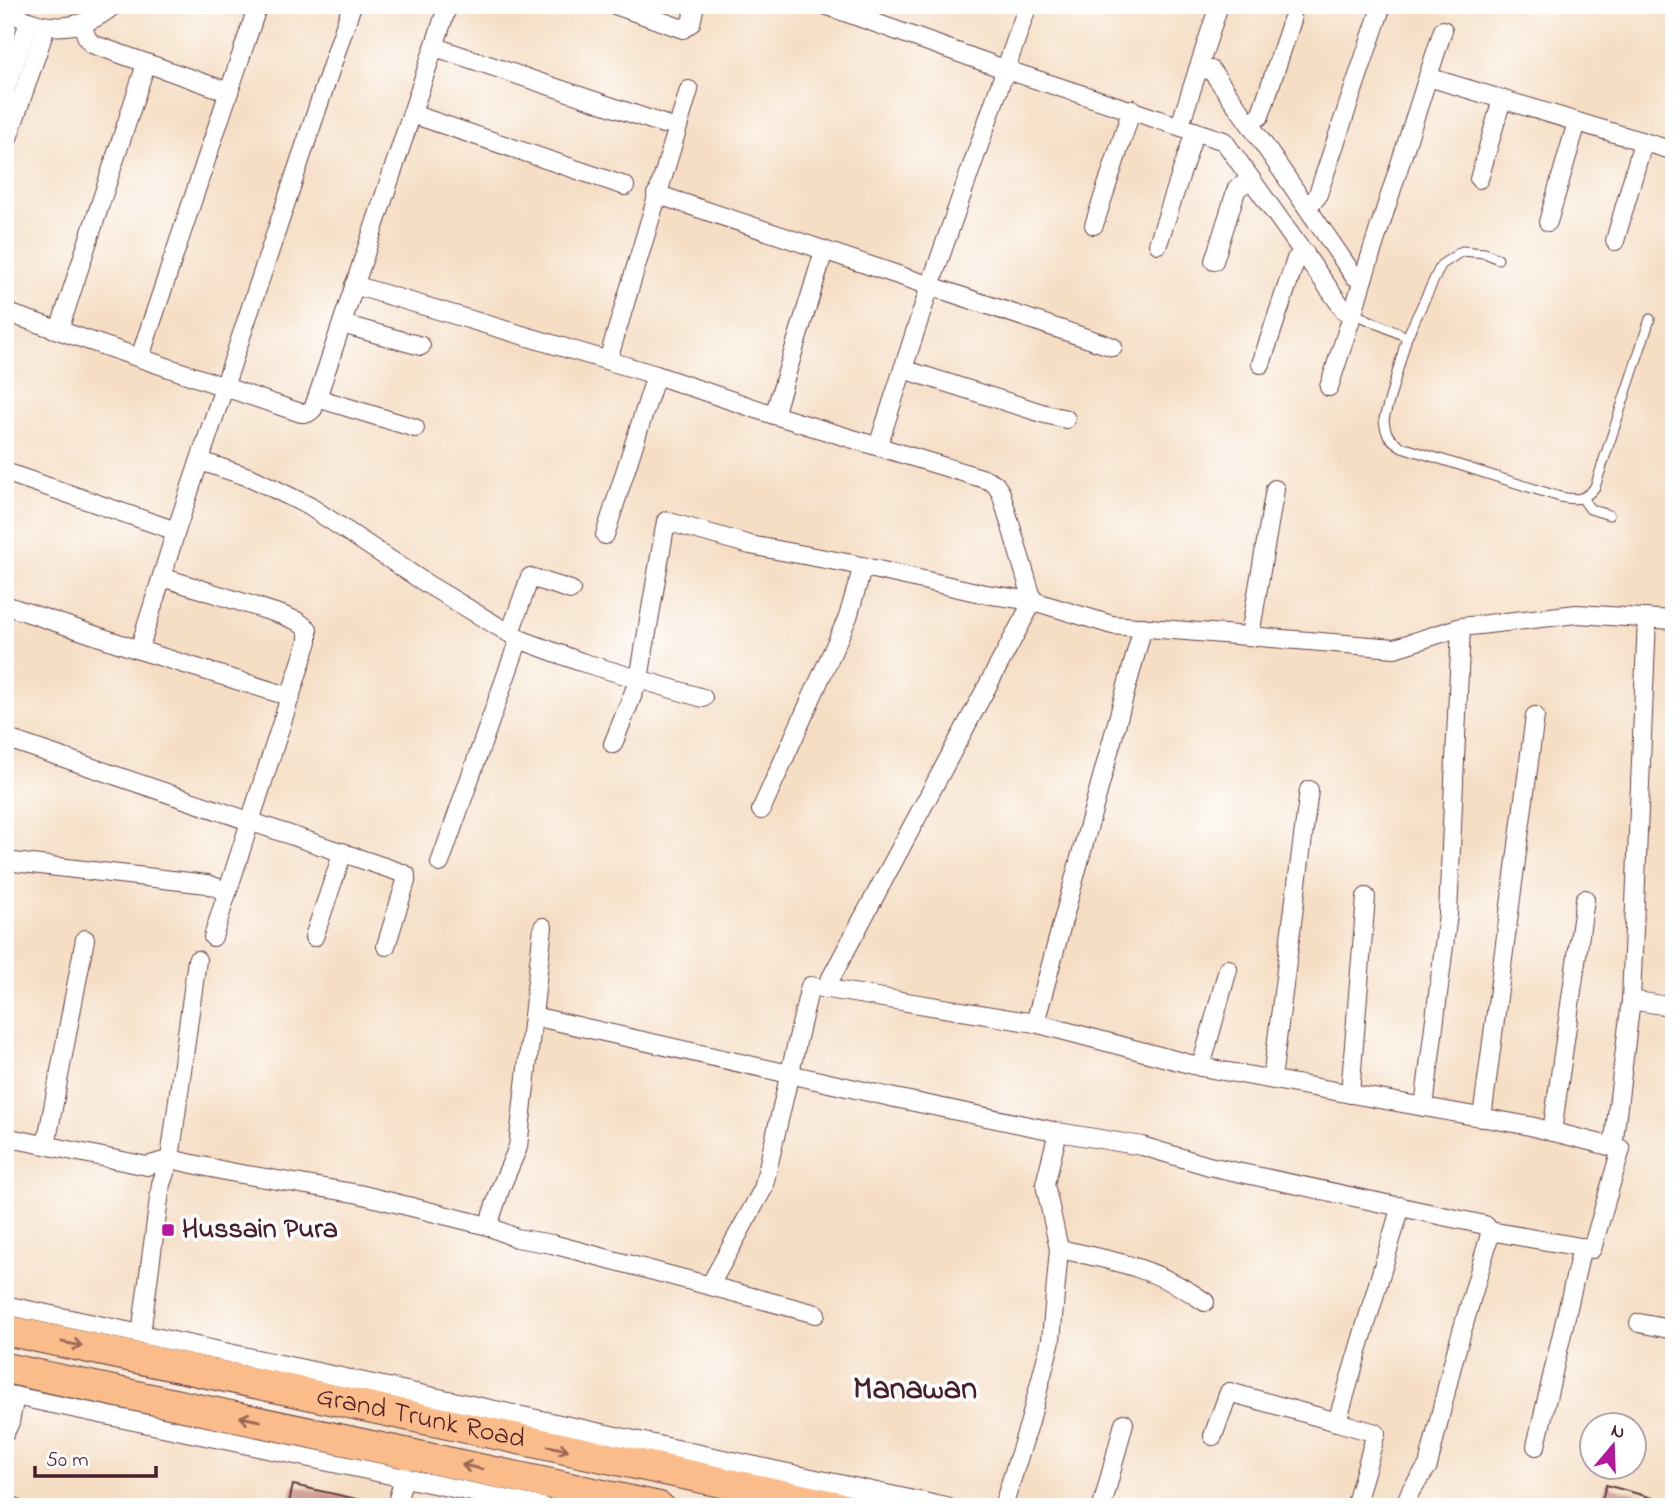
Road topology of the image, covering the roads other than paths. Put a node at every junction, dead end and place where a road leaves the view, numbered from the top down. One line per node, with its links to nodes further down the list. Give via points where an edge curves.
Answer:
1 (114, 5): 14 (street)
2 (258, 5): 23 (street)
3 (352, 5): 63 (street)
4 (448, 5): 16 (street)
5 (615, 5): 6 (street, via 683,29 691,23)
6 (695, 5)
7 (825, 5): 19 (street)
8 (1028, 5): 19 (street)
9 (1219, 5): 18 (street)
10 (1382, 5): 38 (street, via 1317,197)
11 (5, 8): 13 (street)
12 (1292, 20): 28 (street, via 1259,116)
13 (38, 24): 14 (street); 22 (street); 32 (street)
14 (82, 24): 17 (street, via 93,44)
15 (1443, 30): 20 (street)
16 (435, 47): 26 (street); 29 (street)
17 (146, 64): 23 (street); 54 (street)
18 (1198, 69): 28 (street, via 1211,70); 30 (street)
19 (1007, 70): 25 (street); 49 (street)
20 (1428, 77): 24 (street); 47 (street)
21 (689, 90): 37 (street)
22 (5, 91)
23 (229, 92): 58 (street)
24 (1502, 99): 27 (street); 34 (street)
25 (1132, 109): 30 (street); 40 (street)
26 (412, 114): 36 (street); 48 (street)
27 (1577, 122): 31 (street); 39 (street)
28 (1249, 123): 38 (street)
29 (663, 124)
30 (1187, 128): 35 (street, via 1224,141); 42 (street)
31 (1643, 142): 33 (street); 41 (street)
32 (5, 147)
33 (1674, 151)
34 (1479, 179)
35 (1252, 180): 44 (street); 46 (street, via 1237,188)
36 (625, 186)
37 (656, 194): 43 (street); 59 (street)
38 (1307, 207): 47 (street, via 1354,276)
39 (1548, 222)
40 (1094, 225)
41 (1615, 241)
42 (1158, 244)
43 (824, 251): 49 (street); 66 (street)
44 (1305, 253): 51 (street, via 1344,310); 60 (street, via 1296,259)
45 (1499, 260): 55 (lane, via 1462,251 1441,265)
46 (1214, 261)
47 (1363, 279): 51 (street)
48 (354, 285): 53 (street); 59 (street)
49 (930, 286): 57 (street); 61 (street)
50 (5, 312): 54 (street)
51 (1353, 313): 55 (lane); 64 (street)
52 (1650, 319): 73 (lane, via 1595,487)
53 (342, 324): 56 (street); 65 (street)
54 (59, 330): 58 (street)
55 (1407, 337): 73 (lane, via 1384,419 1391,440 1560,497)
56 (421, 346)
57 (1113, 347)
58 (140, 357): 63 (street)
59 (608, 360): 62 (street)
60 (1261, 364)
61 (903, 369): 67 (street); 69 (street)
62 (656, 374): 66 (street); 76 (street)
63 (226, 387): 65 (street, via 301,413 313,409); 70 (street)
64 (1329, 387)
65 (317, 398): 68 (street)
66 (774, 415): 69 (street)
67 (1066, 419)
68 (415, 428)
69 (878, 446): 80 (street, via 995,484)
70 (201, 461): 75 (street); 87 (street, via 252,478 309,506)
71 (5, 472): 75 (street)
72 (1275, 489): 86 (street)
73 (1582, 498): 74 (lane, via 1590,509)
74 (1609, 515)
75 (176, 531): 78 (street)
76 (605, 535)
77 (863, 566): 80 (street); 89 (street, via 750,545 666,522); 96 (street, via 848,617)
78 (162, 577): 88 (street); 90 (street, via 282,615 308,629)
79 (571, 590): 87 (street, via 530,577)
80 (1033, 601): 84 (street, via 1112,625); 111 (street)
81 (5, 605): 88 (street)
82 (1647, 618): 83 (street); 85 (street, via 1577,614); 112 (street)
83 (1674, 620)
84 (1143, 627): 86 (street); 115 (street)
85 (1461, 627): 86 (street, via 1395,648); 120 (street, via 1448,914)
86 (1250, 635)
87 (515, 636): 89 (street); 100 (street)
88 (139, 650): 90 (street)
89 (639, 679): 91 (street); 94 (street)
90 (291, 697): 97 (street)
91 (703, 698)
92 (1535, 716): 121 (street)
93 (5, 737): 97 (street)
94 (613, 744)
95 (1309, 790): 118 (street)
96 (761, 810)
97 (250, 820): 98 (street); 101 (street)
98 (343, 852): 106 (street); 108 (street, via 406,876)
99 (5, 861): 101 (street, via 207,884)
100 (440, 863)
101 (226, 891): 105 (street)
102 (1366, 897): 119 (street)
103 (1585, 900): 123 (street)
104 (543, 927): 114 (street)
105 (213, 937)
106 (314, 937)
107 (85, 939): 125 (street)
108 (386, 946)
109 (197, 960): 127 (street)
110 (1228, 969): 116 (street)
111 (825, 989): 115 (street); 117 (street, via 810,986)
112 (1631, 1000): 113 (street); 126 (street)
113 (1674, 1007)
114 (533, 1016): 117 (street); 129 (street, via 518,1147)
115 (1035, 1023): 116 (street)
116 (1201, 1067): 118 (street)
117 (790, 1073): 122 (street); 133 (street, via 763,1189)
118 (1272, 1079): 119 (street)
119 (1350, 1094): 120 (street)
120 (1424, 1107): 121 (street)
121 (1482, 1118): 123 (street)
122 (1058, 1132): 128 (street, via 1142,1146 1209,1166); 132 (street, via 1045,1184)
123 (1552, 1132): 126 (street)
124 (5, 1137): 125 (street)
125 (46, 1145): 127 (street, via 147,1166)
126 (1613, 1147): 131 (street, via 1621,1149 1592,1249)
127 (170, 1159): 129 (street, via 359,1194); 140 (street, via 161,1184)
128 (1401, 1206): 130 (street, via 1485,1225); 144 (street)
129 (488, 1226): 133 (street, via 516,1238)
130 (1490, 1231): 131 (street); 161 (street, via 1432,1455)
131 (1582, 1247): 148 (street)
132 (1059, 1249): 134 (street, via 1131,1265 1184,1286); 158 (street, via 1051,1340)
133 (710, 1285): 136 (street)
134 (1205, 1301)
135 (5, 1305): 140 (street)
136 (816, 1314)
137 (1640, 1323): 139 (street)
138 (5, 1330): 143 (highway, Grand Trunk Road, one-way to 143)
139 (1674, 1330)
140 (141, 1334): 143 (street)
141 (5, 1368): 149 (highway, Grand Trunk Road, one-way to 141)
142 (10, 1395): 146 (street, via 10,1422); 149 (street)
143 (408, 1408): 149 (highway); 152 (street); 157 (highway, Grand Trunk Road, one-way to 157)
144 (1337, 1422): 147 (street, via 1229,1392); 160 (street, via 1376,1433)
145 (1124, 1423): 159 (street)
146 (5, 1433)
147 (1213, 1436)
148 (1536, 1446)
149 (388, 1465): 151 (street); 154 (street); 156 (highway, Grand Trunk Road, one-way to 149)
150 (5, 1500): 153 (street)
151 (477, 1500): 155 (street)
152 (943, 1506)
153 (14, 1507)
154 (396, 1507)
155 (543, 1507)
156 (659, 1507)
157 (838, 1507)
158 (1003, 1507)
159 (1102, 1507)
160 (1355, 1507)
161 (1404, 1507)

